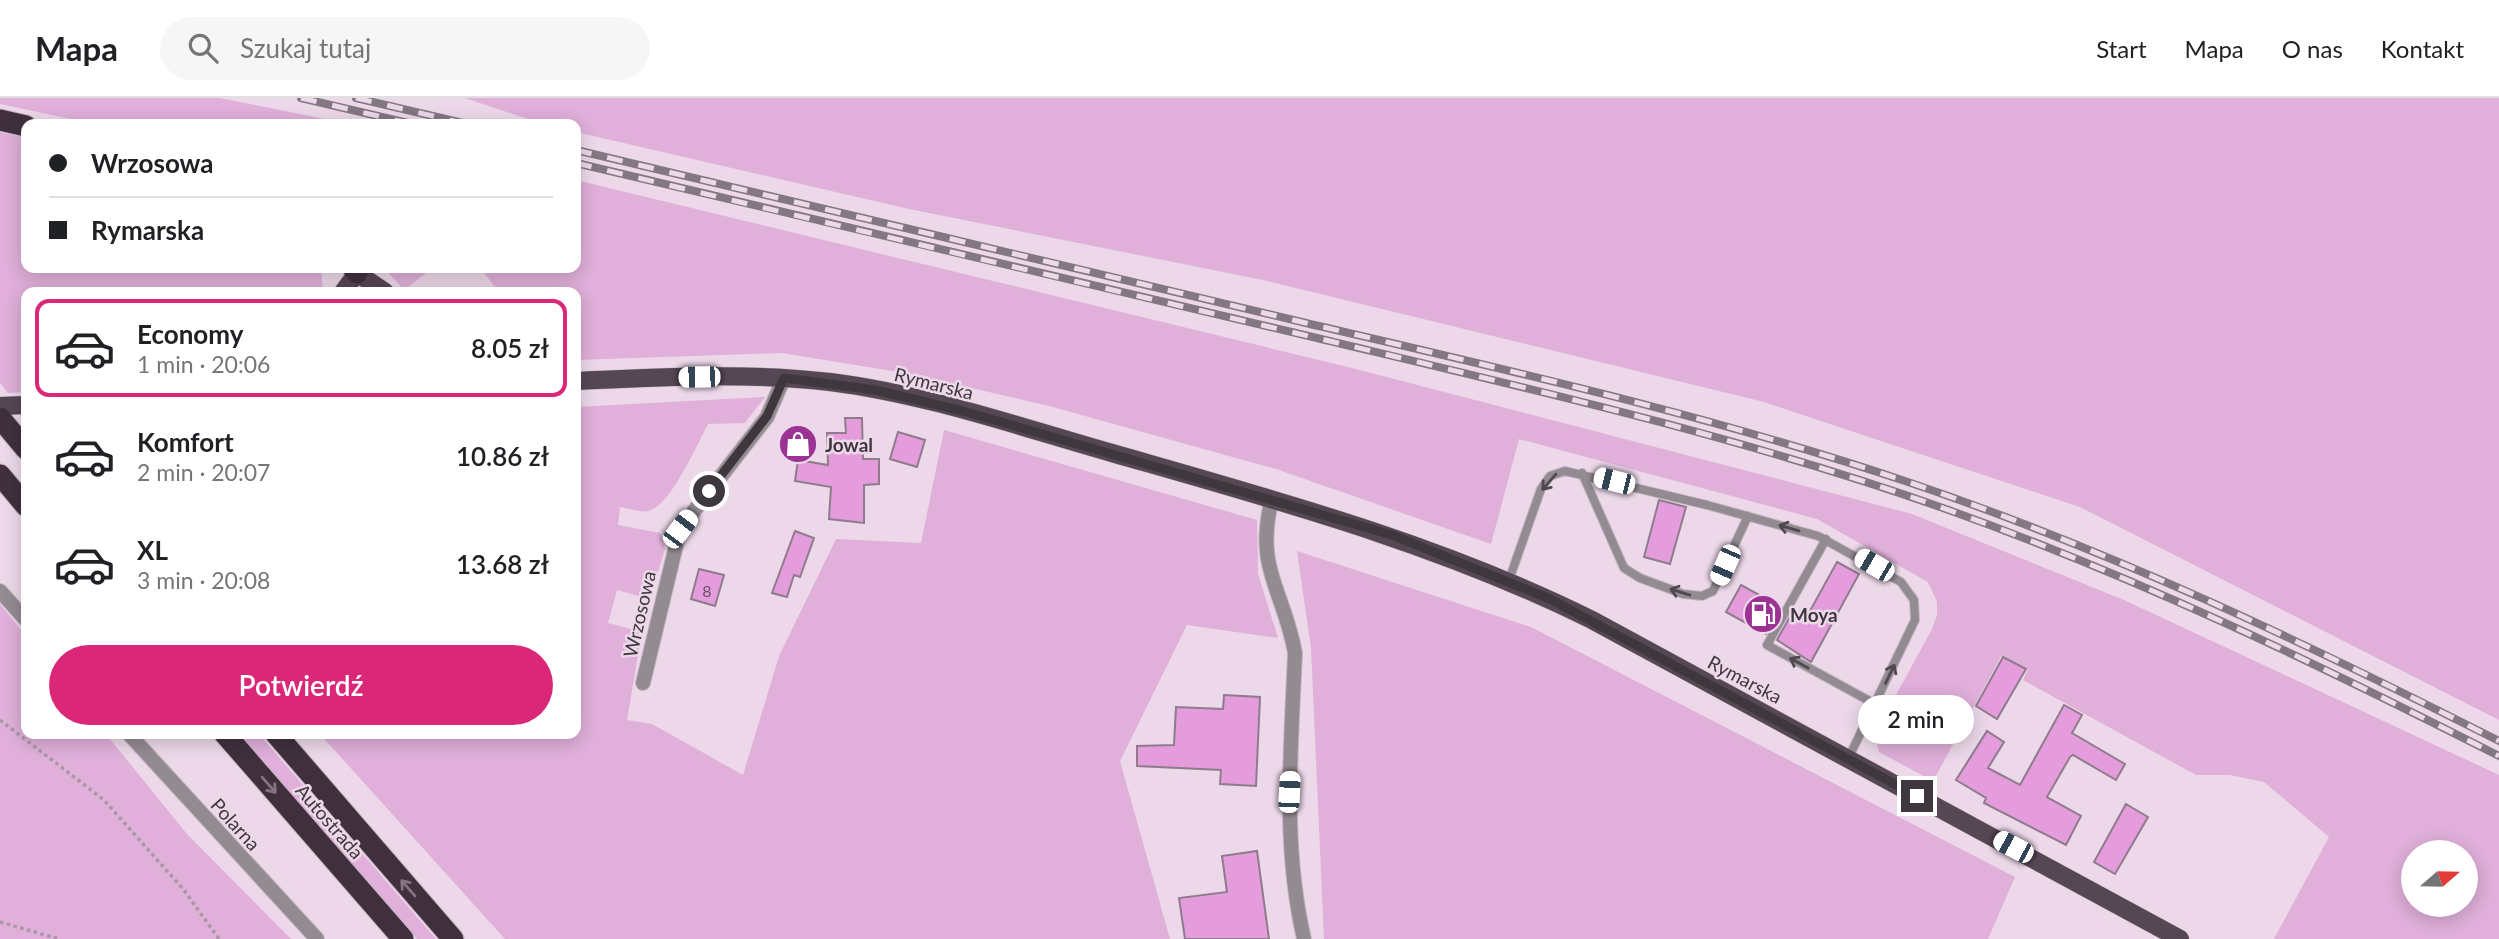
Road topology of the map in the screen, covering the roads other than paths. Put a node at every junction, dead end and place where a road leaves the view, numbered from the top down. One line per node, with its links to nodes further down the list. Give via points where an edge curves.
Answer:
1 (0, 120): 2 (highway)
2 (21, 124)
3 (359, 273): 4 (main road)
4 (378, 287)
5 (784, 378): 6 (main road, Rymarska); 13 (main road, Rymarska, via 875,390 963,411); 20 (street, Wrzosowa, via 767,416 680,529)
6 (581, 381)
7 (21, 405): 8 (main road)
8 (0, 406)
9 (4, 423): 10 (highway)
10 (21, 443)
11 (1582, 473): 15 (lane); 15 (lane, one-way to 11, via 1713,590 1702,596 1683,594 1624,568); 17 (lane, one-way to 17, via 1557,472 1546,481)
12 (0, 475): 14 (highway)
13 (1272, 499): 17 (main road, Rymarska, via 1392,535); 29 (street, via 1266,528 1267,565 1295,653 1288,819 1293,891)
14 (21, 500)
15 (1748, 516): 16 (lane, one-way to 15)
16 (1826, 539): 21 (lane, one-way to 16, via 1915,620 1914,600 1901,582); 21 (lane, one-way to 16, via 1767,645)
17 (1508, 580): 25 (main road, Rymarska)
18 (0, 591): 19 (street)
19 (21, 614)
20 (643, 683)
21 (1875, 704): 25 (lane)
22 (134, 739): 26 (street, Polarna)
23 (229, 739): 27 (highway, Autostrada, one-way to 27)
24 (280, 739): 28 (highway, Autostrada, one-way to 24)
25 (1849, 757): 30 (main road, Rymarska)
26 (317, 939)
27 (403, 939)
28 (453, 939)
29 (1304, 939)
30 (2180, 939)

